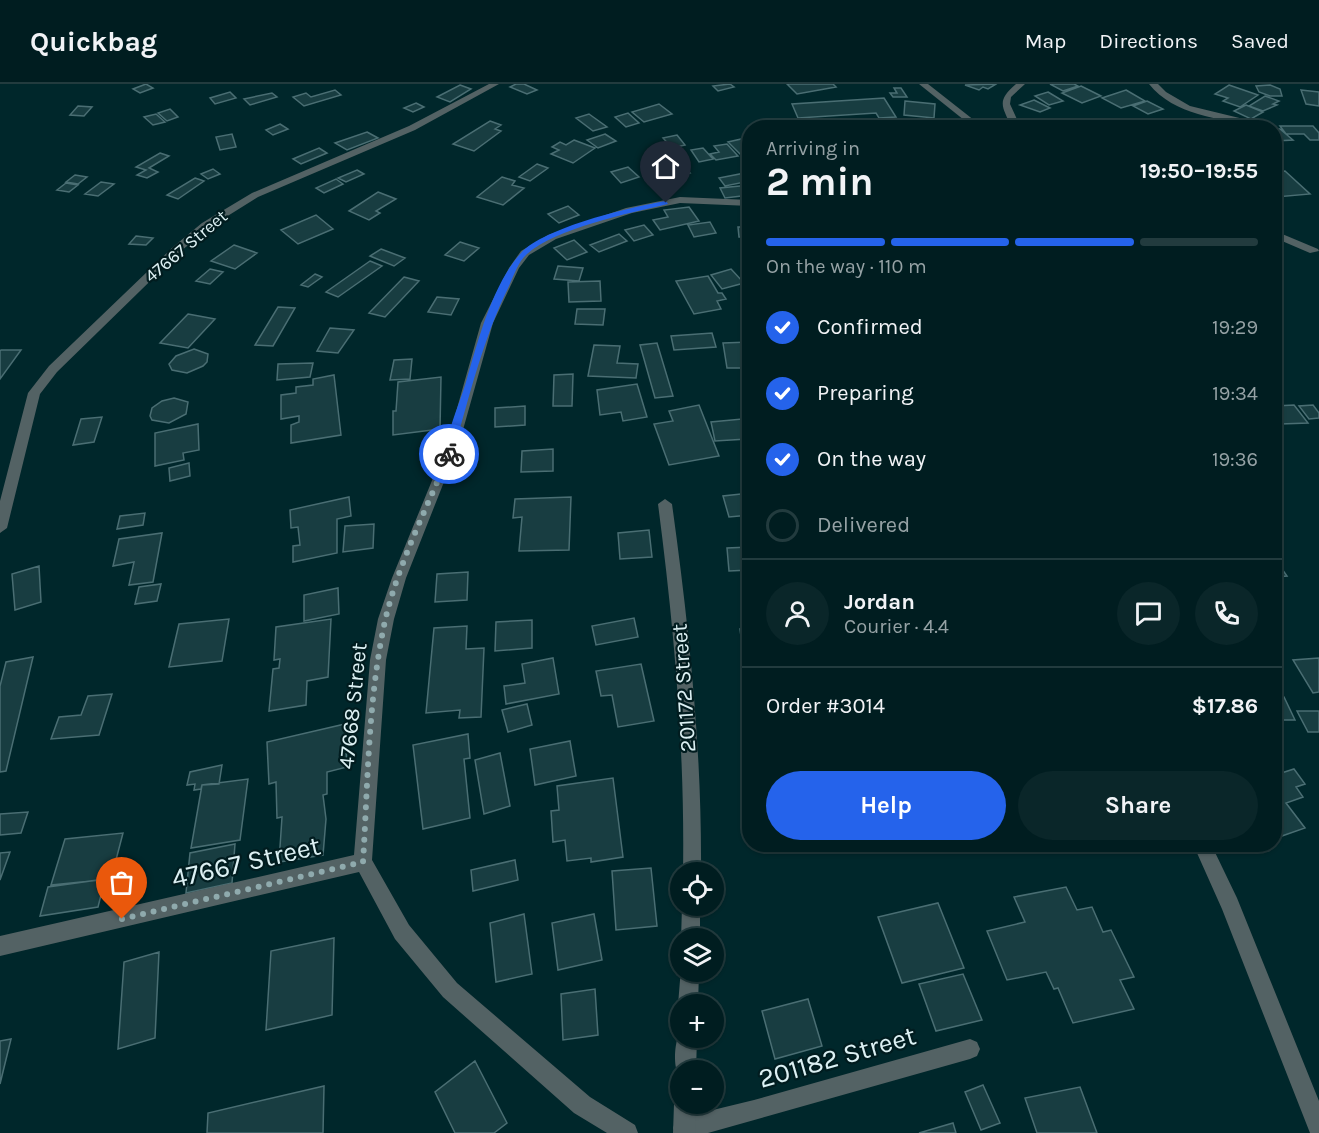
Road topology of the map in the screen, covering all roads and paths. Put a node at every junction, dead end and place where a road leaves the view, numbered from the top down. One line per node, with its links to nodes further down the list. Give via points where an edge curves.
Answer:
1 (495, 84): 12 (street, 47667 Street, via 412,128 255,195 206,225 177,249 53,369 34,393)
2 (923, 84): 5 (street)
3 (1021, 84): 6 (street, via 1007,96 1006,104)
4 (1153, 84): 7 (street, via 1161,94 1194,110)
5 (970, 120)
6 (1013, 120)
7 (1242, 120)
8 (742, 203): 14 (street, 47668 Street, via 680,201 630,210 537,243 514,268 487,323 453,444 386,619 378,660)
9 (1282, 237): 10 (street)
10 (1314, 251)
11 (665, 504): 15 (street, 201172 Street, via 677,591 694,810)
12 (0, 528)
13 (1206, 852): 19 (street)
14 (363, 862): 16 (street, 47667 Street); 21 (street, via 402,932 450,990 582,1106)
15 (692, 862)
16 (0, 946)
17 (970, 1048): 20 (street, 201182 Street)
18 (685, 1114): 20 (street)
19 (1319, 1128)
20 (684, 1130)
21 (627, 1133)

